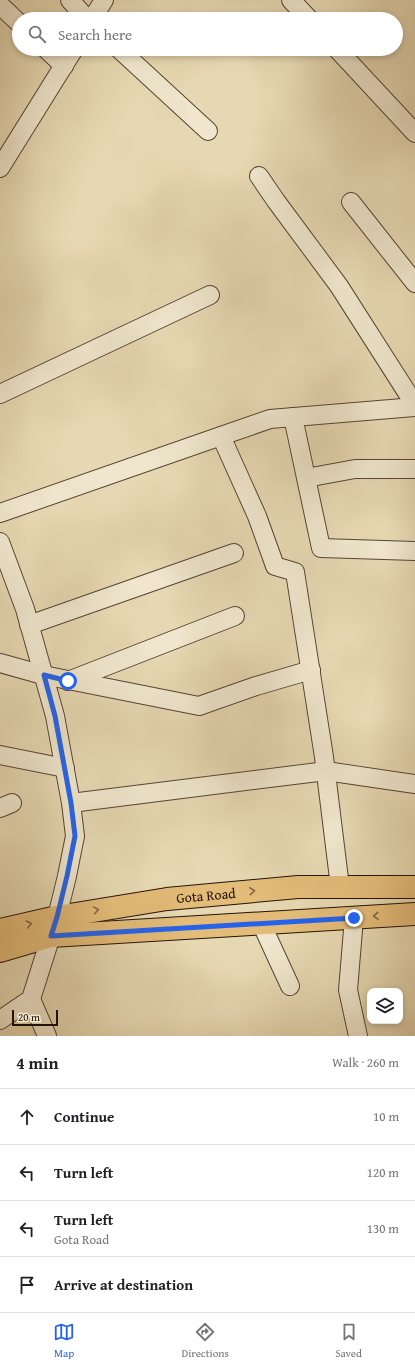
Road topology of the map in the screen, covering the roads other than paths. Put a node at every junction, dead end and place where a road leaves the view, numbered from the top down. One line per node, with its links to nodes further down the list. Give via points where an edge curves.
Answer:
1 (70, 0): 5 (street)
2 (104, 0): 6 (street)
3 (291, 0): 7 (street)
4 (0, 5): 8 (street)
5 (81, 12)
6 (96, 12)
7 (302, 12)
8 (12, 16)
9 (53, 56): 13 (street)
10 (70, 56): 13 (street)
11 (127, 56): 14 (street)
12 (344, 56): 15 (street)
13 (64, 66): 16 (street)
14 (208, 131)
15 (415, 133)
16 (0, 168)
17 (259, 176): 22 (street, via 339,286)
18 (351, 202): 19 (street)
19 (415, 283)
20 (210, 295): 21 (street)
21 (0, 394)
22 (415, 406): 23 (street)
23 (293, 417): 24 (street, via 270,419); 26 (street)
24 (221, 436): 27 (street); 34 (street, via 257,516 275,566 295,572)
25 (415, 469): 26 (street, via 355,470)
26 (306, 478): 29 (street, via 321,548)
27 (0, 513)
28 (0, 542): 32 (street)
29 (415, 551)
30 (234, 553): 32 (street)
31 (235, 616): 36 (street)
32 (29, 625): 35 (street)
33 (0, 663): 35 (street)
34 (311, 670): 36 (street, via 200,706); 39 (street)
35 (44, 675): 36 (street); 38 (street)
36 (68, 681)
37 (0, 755): 38 (street)
38 (65, 768): 41 (street)
39 (326, 771): 40 (street); 41 (street); 42 (street)
40 (415, 784)
41 (71, 803): 47 (street, via 75,836)
42 (340, 887): 43 (main road, Gota Road); 47 (main road, Gota Road, one-way to 42, via 167,899 298,887)
43 (415, 887)
44 (415, 914): 45 (main road, Gota Road, one-way to 45)
45 (354, 918): 46 (main road, Gota Road); 54 (street, via 348,990)
46 (261, 923): 47 (main road, Gota Road); 50 (street)
47 (54, 926): 48 (main road, Gota Road, one-way to 47); 49 (main road, Gota Road); 51 (street)
48 (0, 930)
49 (0, 951)
50 (290, 986)
51 (31, 1000): 52 (street); 53 (street)
52 (0, 1020)
53 (47, 1036)
54 (358, 1036)

